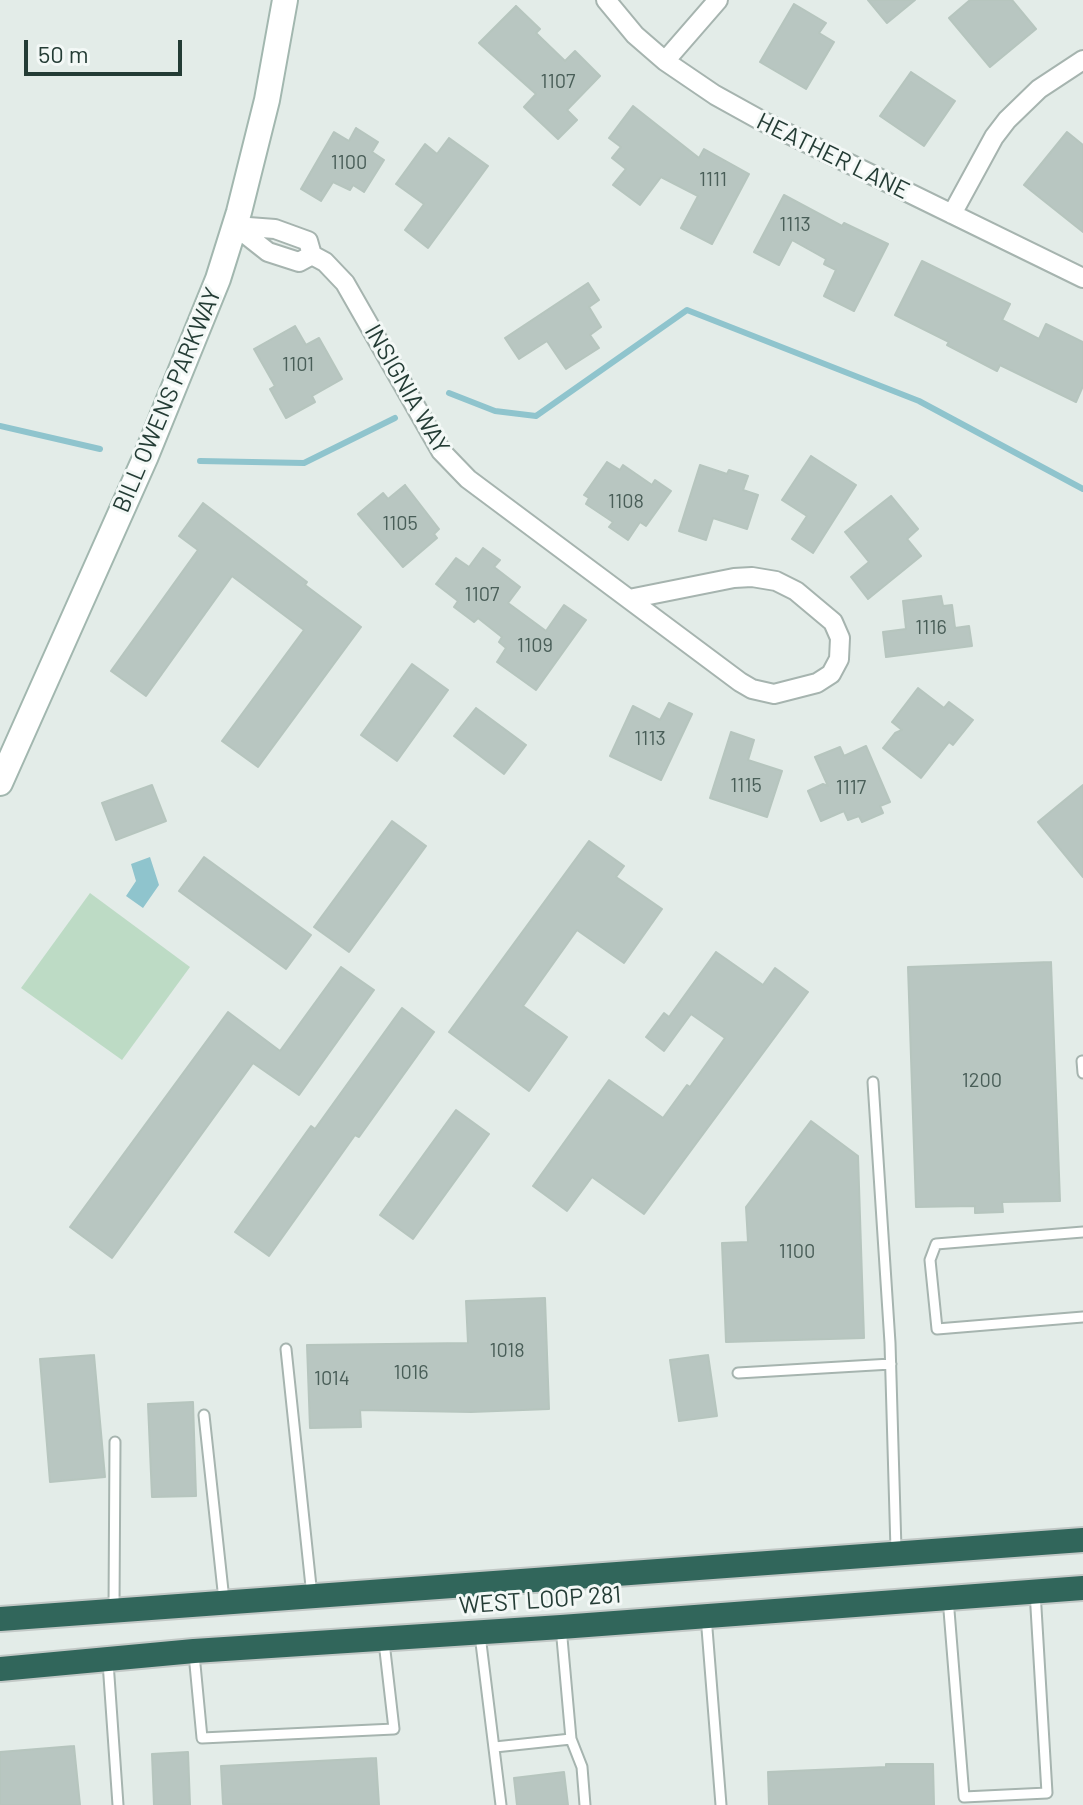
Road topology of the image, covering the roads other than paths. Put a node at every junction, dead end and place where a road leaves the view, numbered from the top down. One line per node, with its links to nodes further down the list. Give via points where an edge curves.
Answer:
1 (285, 0): 7 (main road, BILL OWENS PARKWAY, via 267,100)
2 (606, 0): 5 (street, HEATHER LANE)
3 (718, 0): 5 (street)
4 (1083, 60): 6 (street, via 1039,89 1007,120)
5 (665, 61): 6 (street, HEATHER LANE, via 762,121)
6 (952, 214): 8 (street, HEATHER LANE)
7 (235, 226): 9 (street, INSIGNIA WAY, via 268,252 299,262 312,255 325,262 345,283 456,469); 10 (main road, BILL OWENS PARKWAY, via 146,456)
8 (1083, 278)
9 (629, 599): 9 (street, INSIGNIA WAY, via 762,693 817,683 831,674 839,659 840,638 833,622 776,581 734,578)
10 (0, 783)
11 (1082, 1061): 12 (lane)
12 (1083, 1073)
13 (873, 1082): 17 (lane)
14 (1083, 1232): 15 (lane, via 936,1244 930,1260 937,1329)
15 (1083, 1317)
16 (286, 1349): 25 (lane)
17 (891, 1364): 18 (lane); 22 (lane)
18 (738, 1373)
19 (204, 1415): 27 (lane)
20 (115, 1442): 28 (lane)
21 (1083, 1540): 22 (highway, WEST LOOP 281)
22 (896, 1554): 25 (highway, WEST LOOP 281)
23 (1083, 1588): 24 (highway, WEST LOOP 281)
24 (1035, 1591): 26 (highway, WEST LOOP 281); 39 (lane, via 1047,1793)
25 (312, 1596): 27 (highway, WEST LOOP 281)
26 (948, 1598): 29 (highway, WEST LOOP 281); 39 (lane)
27 (224, 1603): 28 (highway, WEST LOOP 281)
28 (114, 1611): 30 (highway, WEST LOOP 281)
29 (706, 1616): 31 (highway, WEST LOOP 281); 43 (lane)
30 (0, 1619)
31 (561, 1627): 32 (highway, WEST LOOP 281); 37 (lane)
32 (479, 1632): 33 (highway, WEST LOOP 281); 38 (lane)
33 (384, 1639): 34 (highway, WEST LOOP 281); 34 (lane, via 394,1729 202,1738)
34 (194, 1651): 35 (highway, WEST LOOP 281)
35 (107, 1659): 36 (highway, WEST LOOP 281); 40 (lane)
36 (0, 1669)
37 (571, 1739): 38 (lane); 42 (lane, via 582,1767)
38 (495, 1747): 41 (lane)
39 (964, 1801)
40 (118, 1805)
41 (501, 1805)
42 (585, 1805)
43 (721, 1805)

